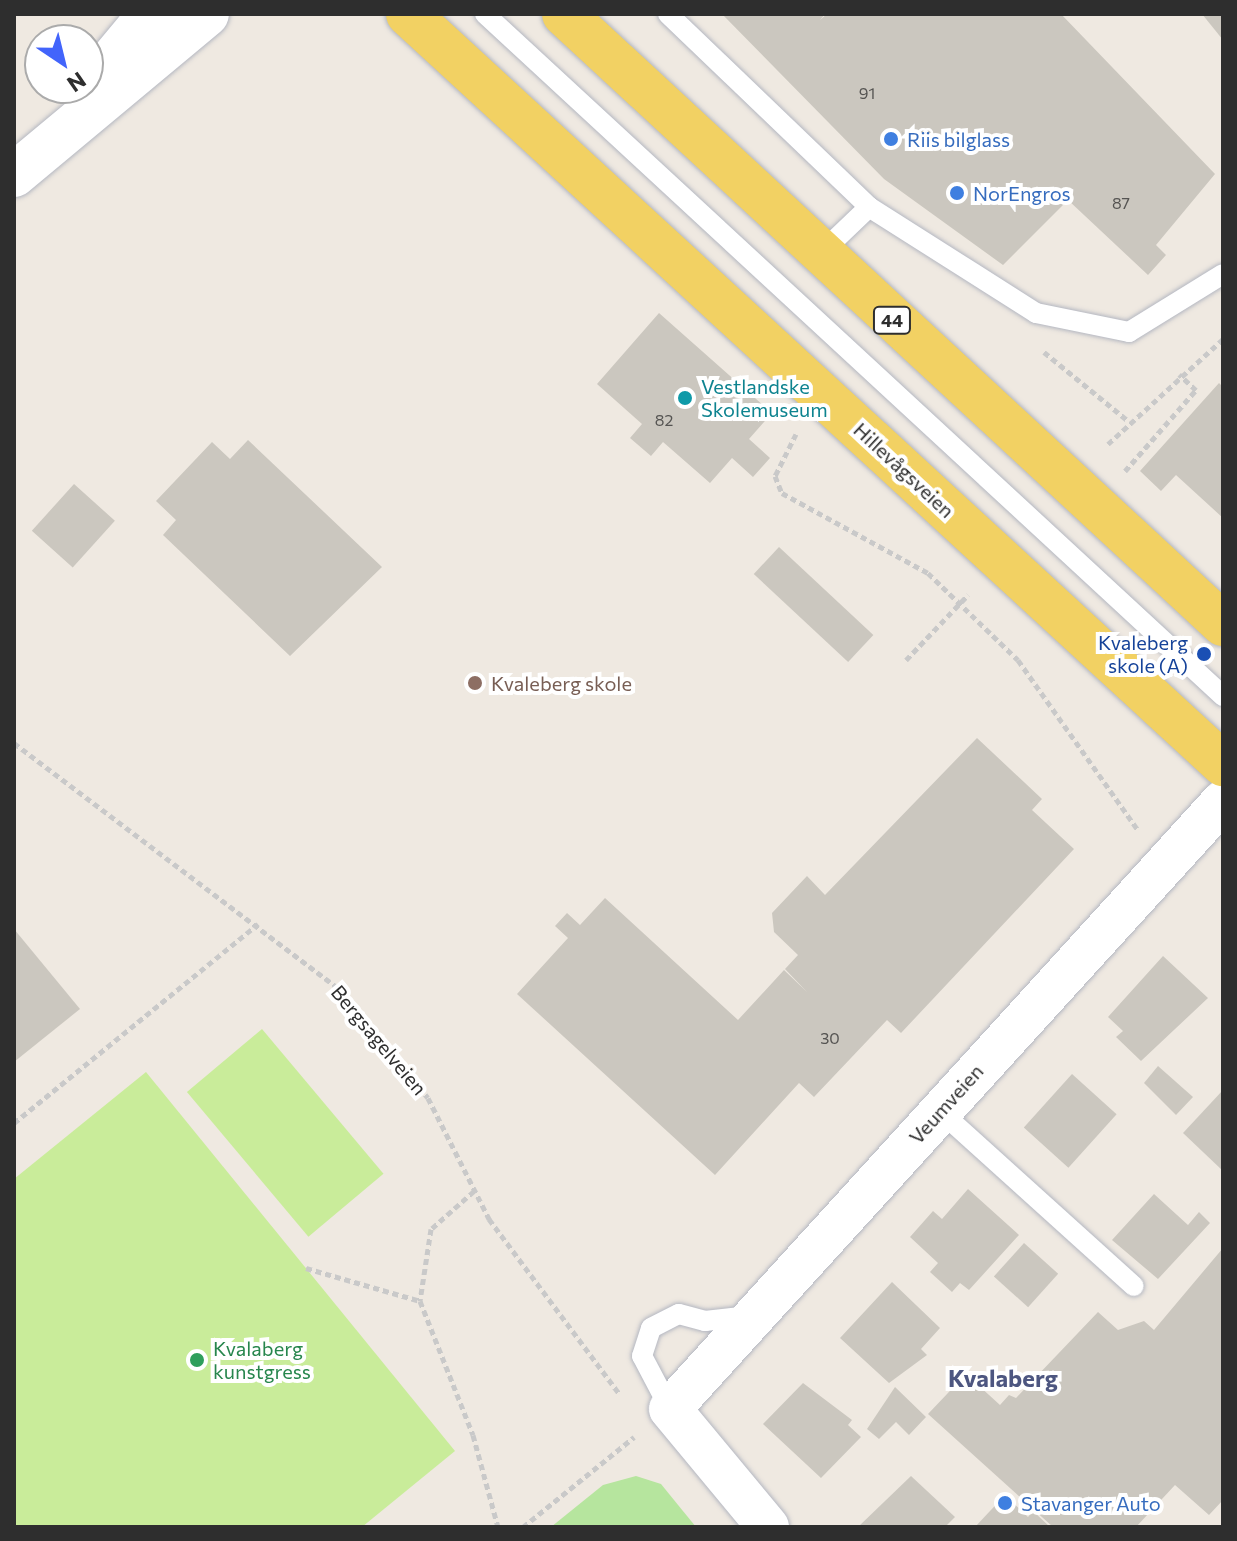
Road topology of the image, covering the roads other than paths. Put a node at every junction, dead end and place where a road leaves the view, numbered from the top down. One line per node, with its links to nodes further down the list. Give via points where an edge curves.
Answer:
1 (150, 14): 7 (street)
2 (207, 14): 7 (street)
3 (408, 14): 13 (main road, Hillevågsveien)
4 (485, 14): 12 (lane)
5 (564, 14): 9 (main road, 44)
6 (668, 14): 8 (lane)
7 (17, 173)
8 (869, 207): 9 (lane); 10 (lane, via 1036,313 1129,332)
9 (820, 254): 11 (main road, 44)
10 (1223, 274)
11 (1223, 624)
12 (1223, 696)
13 (1223, 764)
14 (1223, 801): 15 (street, Veumveien)
15 (940, 1111): 16 (lane); 17 (street, Veumveien)
16 (1134, 1286)
17 (754, 1316): 18 (street, Veumveien); 18 (lane, via 705,1321 679,1314 651,1328 642,1356)
18 (657, 1418): 19 (street)
19 (768, 1527)

